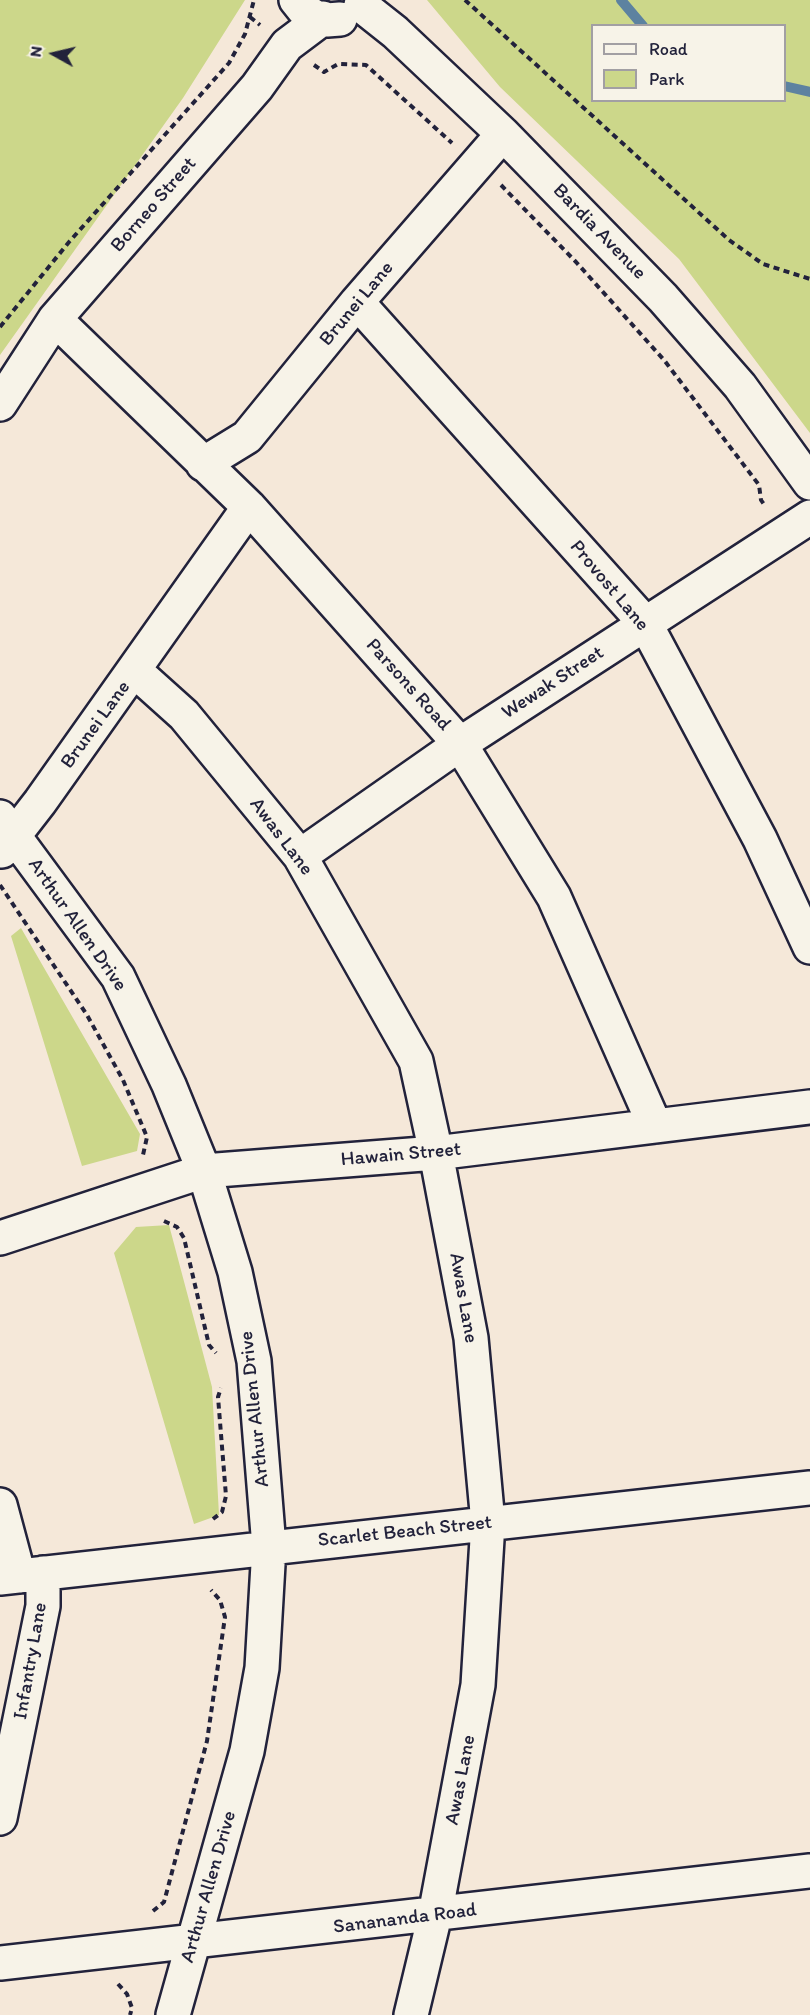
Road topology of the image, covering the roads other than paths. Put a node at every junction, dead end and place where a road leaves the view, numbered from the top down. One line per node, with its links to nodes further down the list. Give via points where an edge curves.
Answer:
1 (296, 0): 3 (street, via 304,10)
2 (363, 3): 3 (street, via 340,19); 4 (street, Bardia Avenue)
3 (322, 18): 6 (street, Borneo Street, via 287,45 258,87)
4 (503, 134): 5 (street, Brunei Lane); 9 (street, Bardia Avenue, via 717,359)
5 (357, 302): 8 (street, Brunei Lane, via 247,437); 12 (street, Provost Lane)
6 (55, 319): 7 (street, Borneo Street); 8 (street, Parsons Road)
7 (0, 404)
8 (203, 464): 10 (street, Parsons Road)
9 (810, 483)
10 (249, 507): 13 (street, Brunei Lane); 14 (street, Parsons Road)
11 (810, 517): 12 (street, Wewak Street)
12 (645, 623): 14 (street, Wewak Street); 17 (street, Provost Lane, via 759,839)
13 (135, 671): 15 (street, Brunei Lane); 16 (street, Awas Lane, via 184,715)
14 (460, 744): 16 (street, Wewak Street); 19 (street, Parsons Road, via 554,897)
15 (5, 835): 21 (street, Arthur Allen Drive, via 118,977 169,1085)
16 (300, 856): 20 (street, Awas Lane, via 417,1061)
17 (810, 947)
18 (810, 1107): 19 (street, Hawain Street)
19 (655, 1126): 20 (street, Hawain Street)
20 (436, 1153): 21 (street, Hawain Street); 25 (street, Awas Lane, via 471,1338)
21 (204, 1172): 22 (street, Hawain Street); 26 (street, Arthur Allen Drive, via 235,1272 254,1361)
22 (0, 1238)
23 (810, 1488): 25 (street, Scarlet Beach Street)
24 (0, 1505): 27 (street, Infantry Lane)
25 (488, 1523): 26 (street, Scarlet Beach Street); 31 (street, Awas Lane, via 478,1685)
26 (269, 1546): 27 (street, Scarlet Beach Street); 32 (street, Arthur Allen Drive, via 262,1668 248,1751)
27 (20, 1575): 28 (street, Infantry Lane, via 44,1606)
28 (4, 1780): 29 (street, Infantry Lane)
29 (0, 1818)
30 (810, 1871): 31 (street, Sanananda Road)
31 (435, 1915): 32 (street, Sanananda Road); 35 (street, Awas Lane)
32 (194, 1943): 33 (street, Sanananda Road); 34 (street, Arthur Allen Drive)
33 (0, 1964)
34 (173, 2015)
35 (411, 2015)

